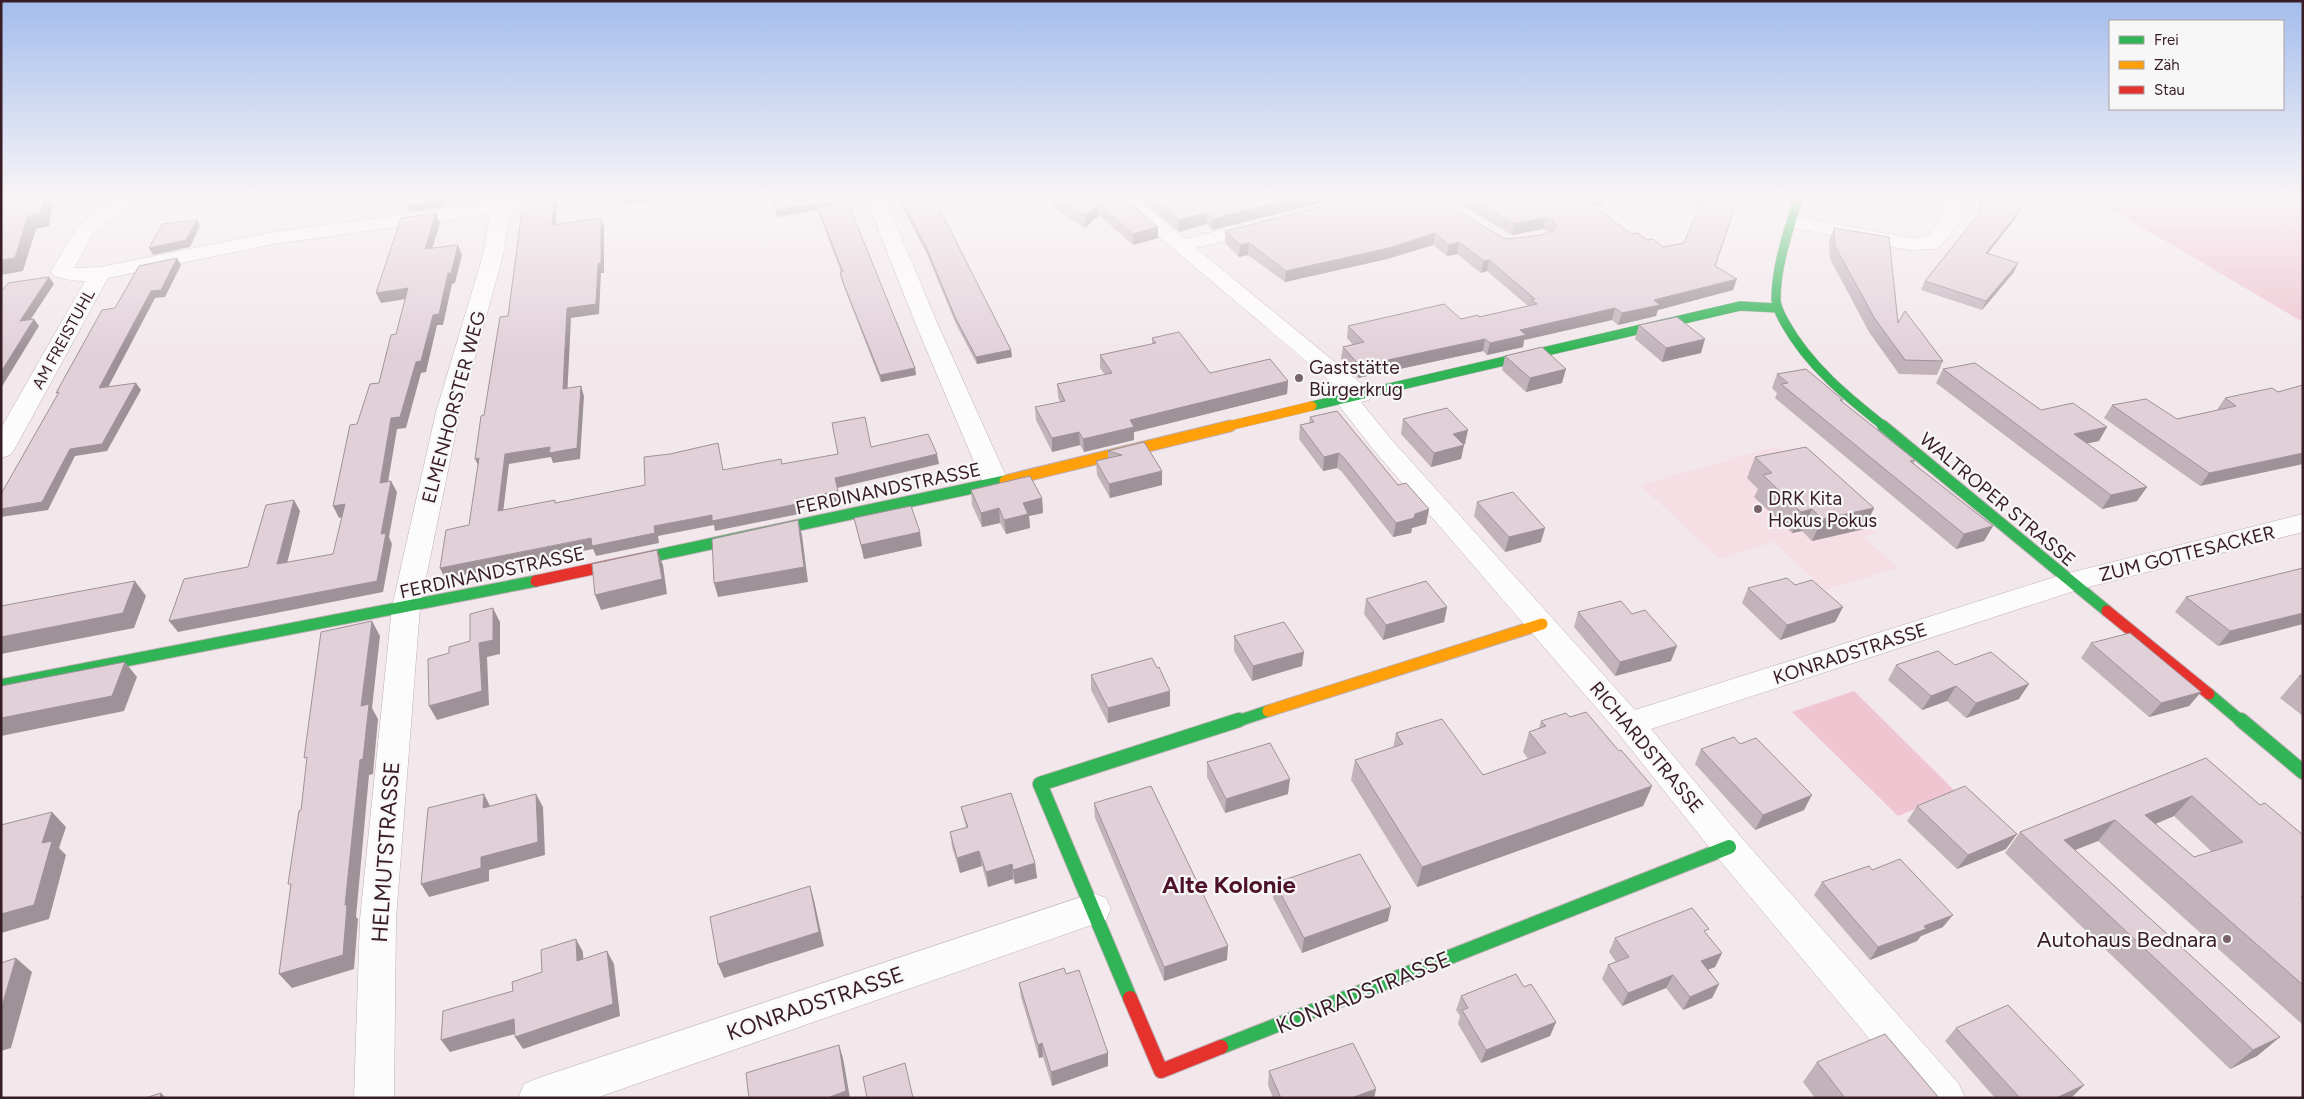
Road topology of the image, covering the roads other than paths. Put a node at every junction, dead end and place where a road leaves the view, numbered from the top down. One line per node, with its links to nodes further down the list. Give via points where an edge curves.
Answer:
1 (74, 249): 7 (street, AM FREISTUHL, via 61,272 76,275)
2 (216, 249): 7 (street)
3 (494, 249): 14 (street, ELMENHORSTER WEG, via 448,412)
4 (896, 249): 11 (street)
5 (1185, 249): 9 (street, RICHARDSTRASSE)
6 (1783, 249): 8 (street, WALTROPER STRASSE)
7 (100, 272): 10 (street, AM FREISTUHL)
8 (1777, 308): 9 (street, FERDINANDSTRASSE, via 1740,306); 13 (street, WALTROPER STRASSE, via 1808,360 1828,380)
9 (1354, 397): 11 (street, FERDINANDSTRASSE); 15 (street, RICHARDSTRASSE, via 1381,444)
10 (1, 450)
11 (996, 483): 14 (street, FERDINANDSTRASSE)
12 (2303, 523): 13 (street, ZUM GOTTESACKER)
13 (2071, 582): 17 (street, KONRADSTRASSE); 18 (street, WALTROPER STRASSE)
14 (406, 607): 16 (street, FERDINANDSTRASSE); 21 (street, HELMUTSTRASSE, via 378,919)
15 (1542, 624): 17 (street, RICHARDSTRASSE); 20 (street, KONRADSTRASSE, via 1040,784)
16 (1, 685)
17 (1629, 724): 19 (street, RICHARDSTRASSE)
18 (2303, 772)
19 (1729, 847): 20 (street, KONRADSTRASSE, via 1160,1071); 23 (street, RICHARDSTRASSE)
20 (1093, 909): 22 (street, KONRADSTRASSE)
21 (374, 1098)
22 (538, 1098)
23 (1945, 1098)

